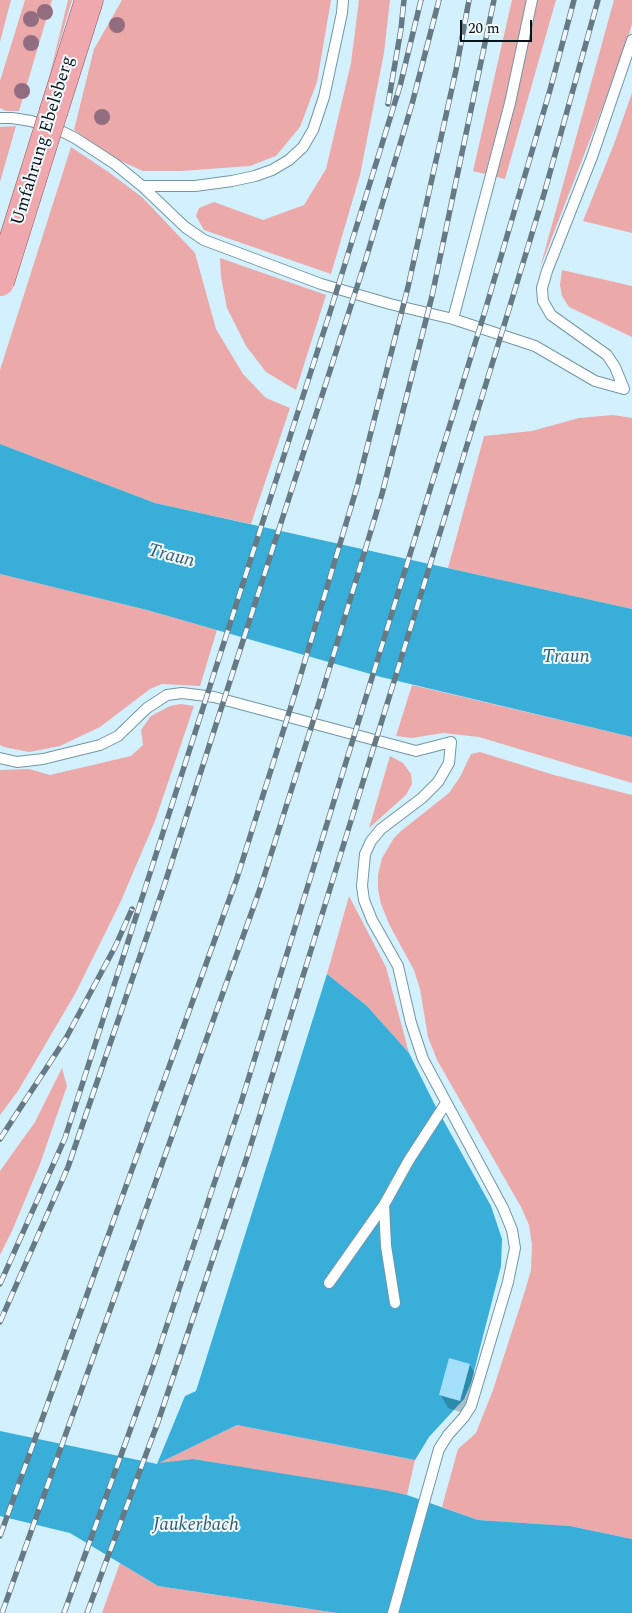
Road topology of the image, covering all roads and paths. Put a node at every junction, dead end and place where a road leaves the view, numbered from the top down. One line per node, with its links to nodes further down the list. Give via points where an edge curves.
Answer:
1 (89, 0): 7 (main road, Umfahrung Ebelsberg, bridge)
2 (343, 0): 6 (lane, via 324,97 303,148 272,170 255,176 195,186)
3 (532, 0): 8 (lane, via 510,103)
4 (632, 40): 8 (lane, via 542,288 543,301 551,315 607,356 618,372 624,390 595,381 535,346)
5 (0, 118): 6 (lane, via 30,121 63,132 116,164)
6 (142, 186): 8 (lane, via 185,227 204,240 321,284)
7 (0, 282)
8 (453, 320)
9 (0, 758): 10 (lane, via 17,762 43,759 100,745 118,736 166,695 182,692 416,751 451,742 445,773 430,791 375,835 365,854 362,877 368,911 398,966 415,1039)
10 (446, 1103): 11 (lane); 14 (lane, via 503,1208 515,1248 471,1406 439,1449)
11 (384, 1205): 12 (lane); 13 (lane, via 386,1246)
12 (329, 1283)
13 (395, 1303)
14 (393, 1613)

